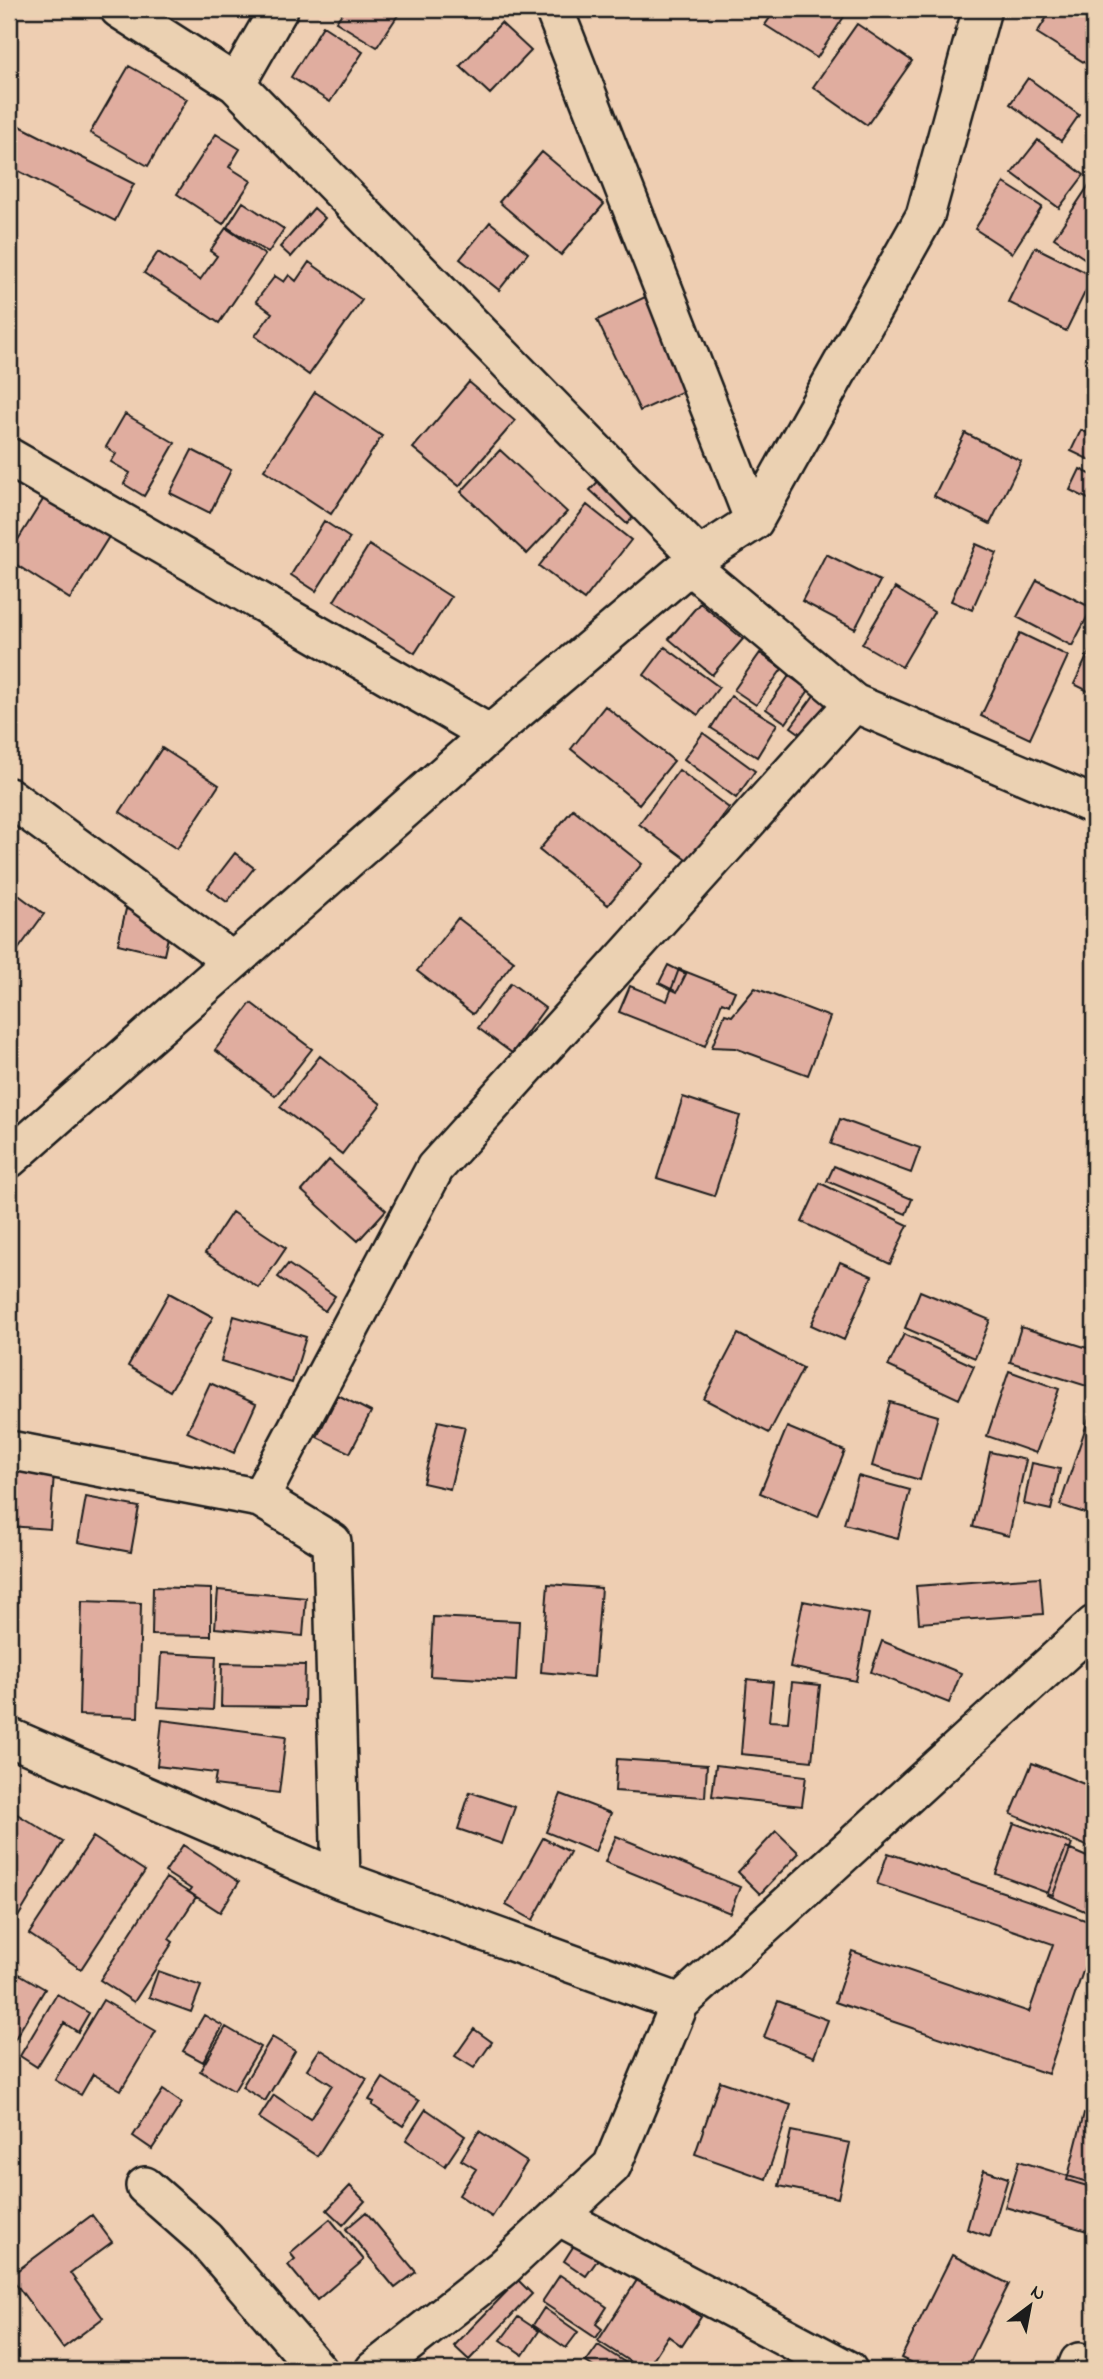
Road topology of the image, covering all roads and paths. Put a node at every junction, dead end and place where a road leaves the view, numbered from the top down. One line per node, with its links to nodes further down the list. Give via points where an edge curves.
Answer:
1 (119, 9): 5 (street)
2 (279, 9): 5 (street)
3 (554, 9): 7 (street)
4 (982, 9): 7 (street, via 925,216)
5 (236, 84): 8 (street)
6 (9, 457): 10 (street)
7 (754, 521): 8 (street)
8 (695, 561): 9 (street); 10 (street)
9 (854, 703): 12 (street); 16 (street, via 435,1168)
10 (490, 733): 13 (street)
11 (9, 797): 13 (street)
12 (1094, 805)
13 (232, 961): 14 (street)
14 (9, 1158)
15 (9, 1450): 16 (street)
16 (260, 1498): 19 (street, via 332,1542)
17 (1094, 1625): 20 (street)
18 (9, 1737): 19 (street)
19 (341, 1881): 20 (street)
20 (680, 2003): 22 (street, via 612,2166)
21 (145, 2186): 23 (street, via 205,2239)
22 (558, 2216): 24 (street, via 503,2268); 25 (street)
23 (318, 2370)
24 (374, 2370)
25 (848, 2370)

